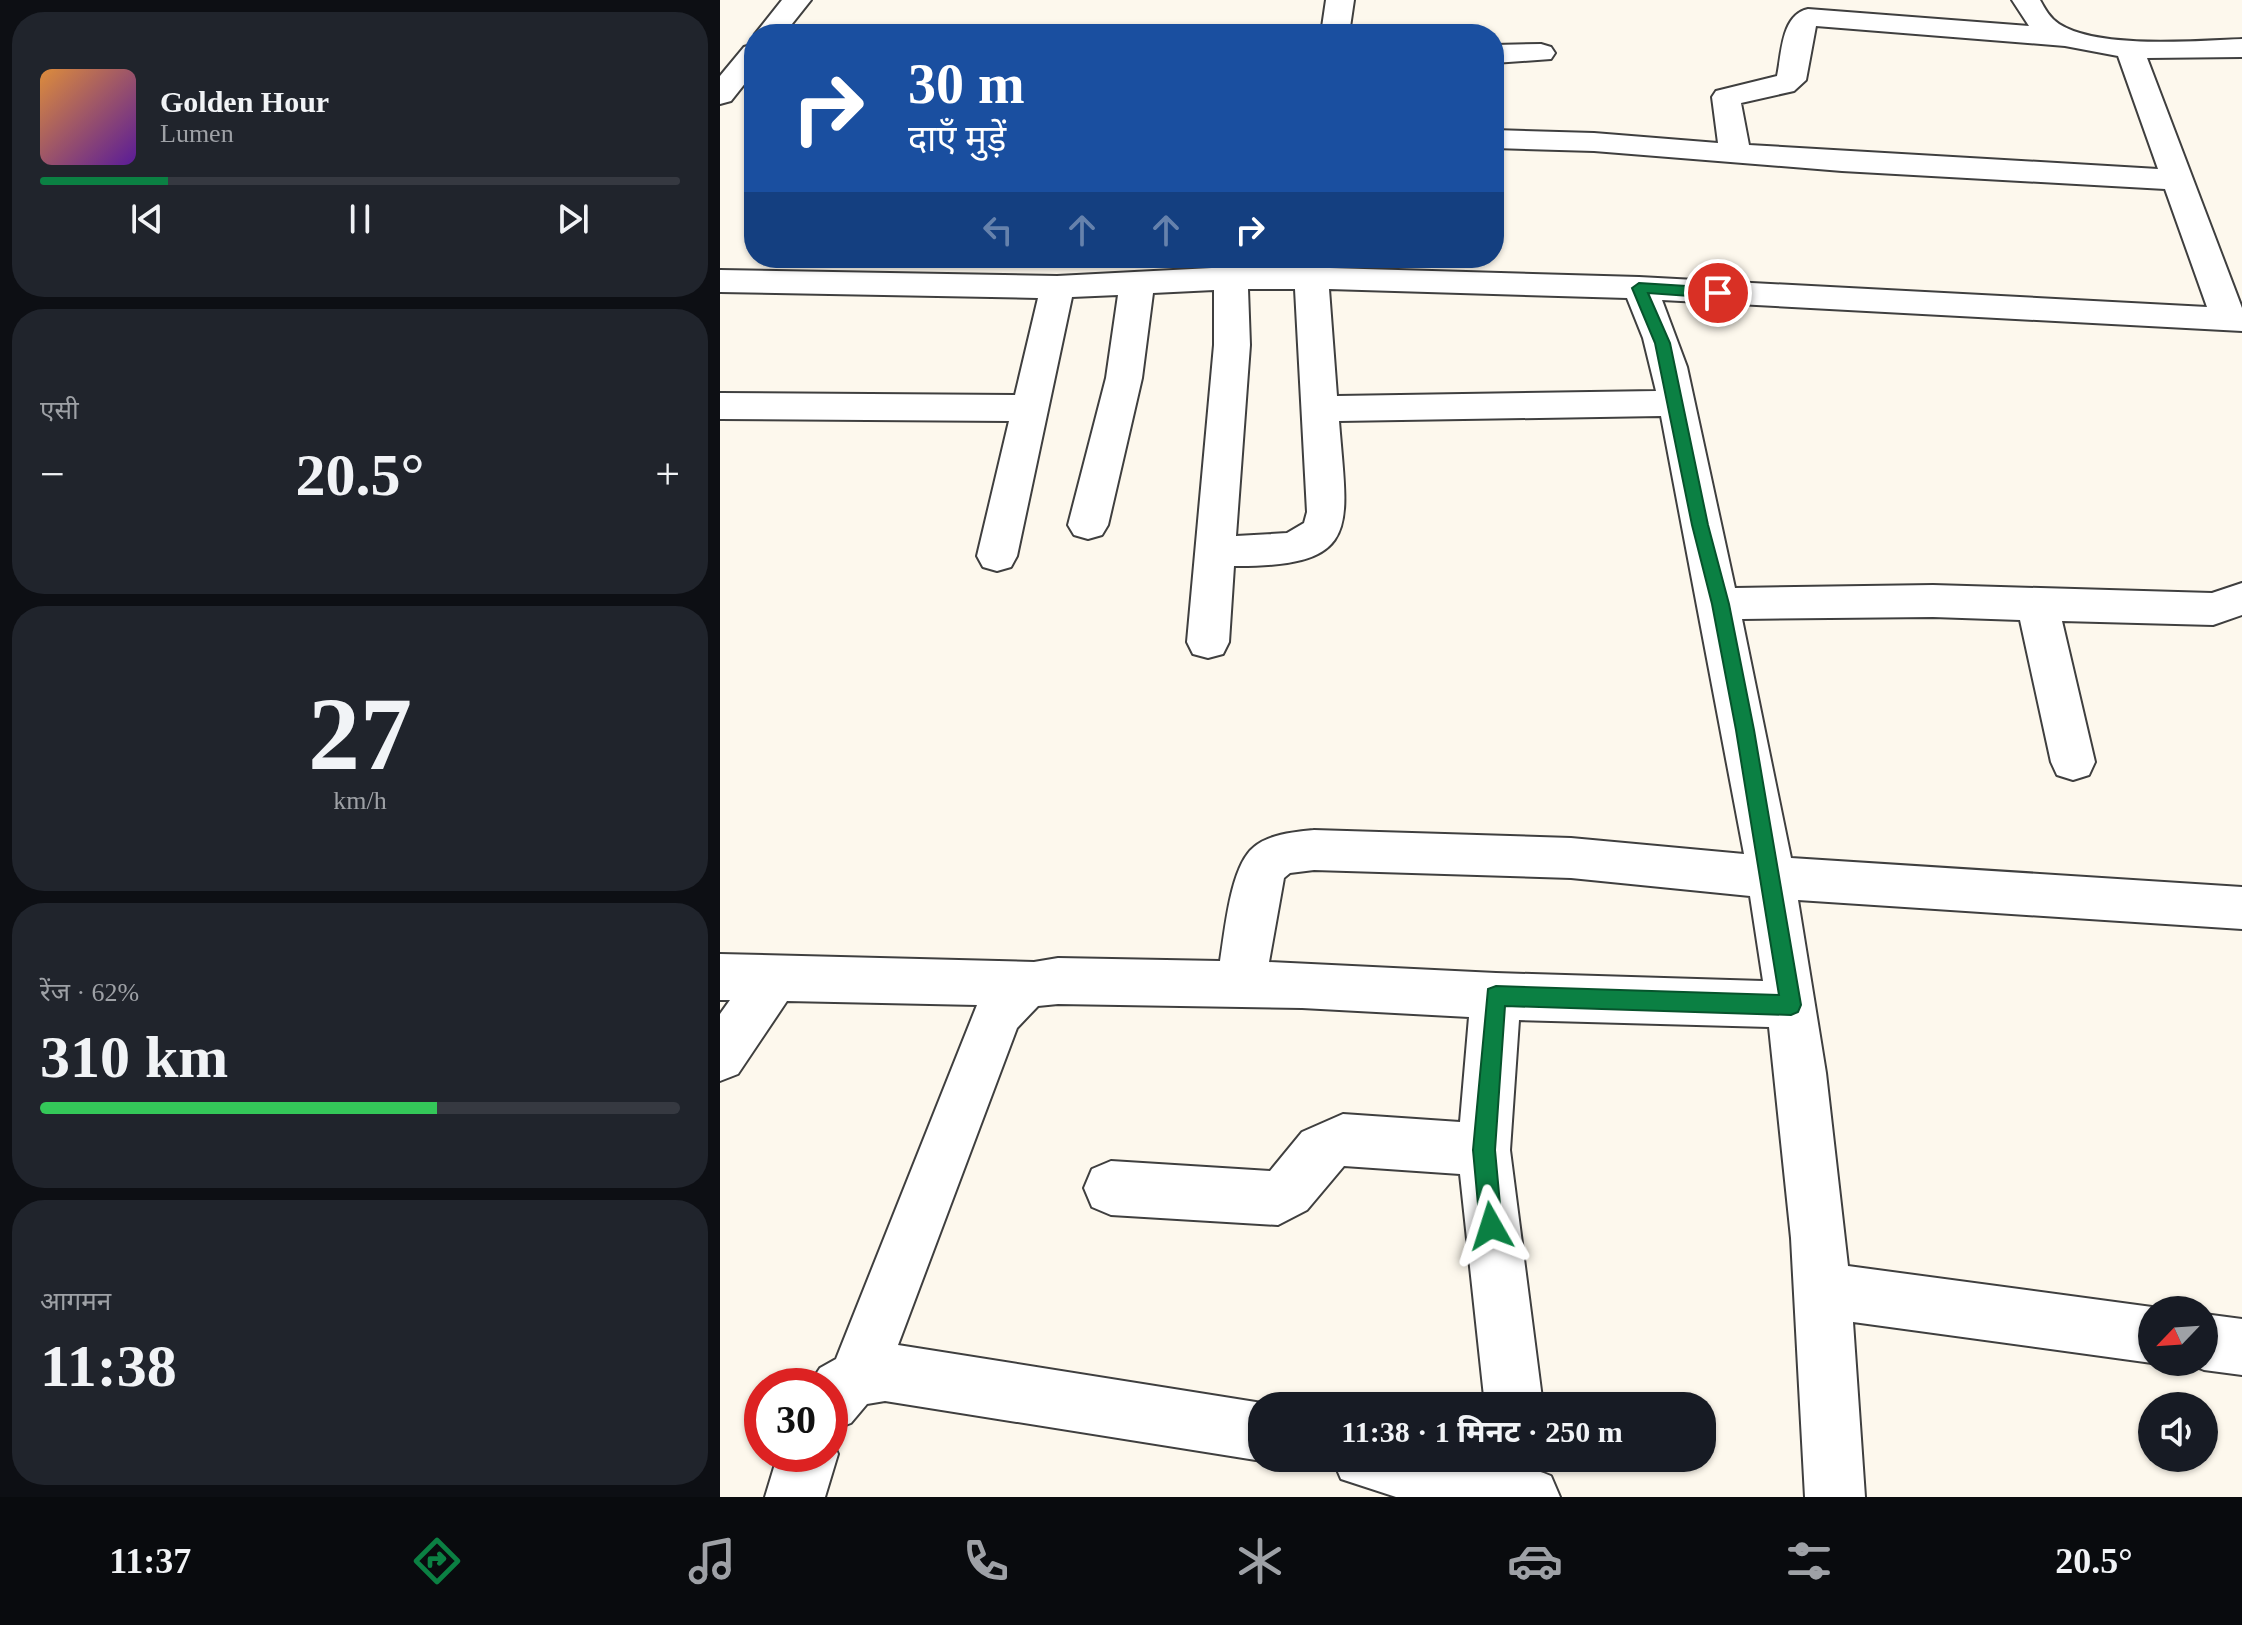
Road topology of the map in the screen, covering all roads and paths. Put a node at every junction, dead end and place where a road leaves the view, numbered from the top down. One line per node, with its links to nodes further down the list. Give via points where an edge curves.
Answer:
1 (797, 0): 5 (street)
2 (1340, 0): 6 (street)
3 (2026, 0): 7 (street, via 2048,30)
4 (1812, 8): 7 (street, via 1935,28); 15 (street, via 1803,21 1791,80 1727,97)
5 (777, 24)
6 (1336, 24)
7 (2067, 38): 8 (street)
8 (2129, 47): 9 (street); 16 (street)
9 (2242, 48)
10 (1541, 53): 11 (street)
11 (1504, 54)
12 (744, 65): 13 (street)
13 (720, 95)
14 (1504, 139): 15 (street)
15 (1735, 153): 16 (street)
16 (2177, 180): 23 (street)
17 (1313, 269): 18 (street); 22 (street, via 1406,279); 27 (street)
18 (1231, 278): 20 (street); 29 (street, via 1232,345)
19 (720, 281): 21 (street)
20 (1137, 283): 21 (street); 28 (street, via 1124,378)
21 (1057, 287): 26 (street)
22 (1639, 288): 23 (street); 24 (street, via 1663,343)
23 (2236, 320)
24 (1675, 403): 27 (street); 32 (street)
25 (720, 406): 26 (street)
26 (1030, 408): 30 (street)
27 (1318, 409): 29 (street, via 1326,512 1320,532 1301,545 1276,550)
28 (1088, 525)
29 (1215, 551): 34 (street)
30 (997, 556)
31 (2242, 599): 33 (street, via 2213,609)
32 (1720, 604): 33 (street, via 1933,601); 36 (street)
33 (2038, 606): 35 (street)
34 (1208, 642)
35 (2073, 762)
36 (1769, 877): 37 (street); 41 (street, via 1571,858 1285,853 1267,864 1260,883); 43 (street)
37 (2242, 908)
38 (720, 977): 39 (street)
39 (774, 978): 40 (street); 44 (street)
40 (1029, 983): 41 (street); 51 (street, via 1009,997 997,1015)
41 (1241, 984): 42 (street)
42 (1496, 996): 43 (street); 45 (street)
43 (1791, 1005): 47 (street)
44 (720, 1057)
45 (1484, 1150): 46 (street, via 1343,1140 1326,1144 1293,1189 1278,1198); 53 (street)
46 (1111, 1188)
47 (1823, 1290): 48 (street); 60 (street)
48 (2138, 1333)
49 (2218, 1344): 50 (street)
50 (2242, 1347)
51 (848, 1379)
52 (848, 1387): 54 (street, via 885,1372)
53 (1512, 1392)
54 (1248, 1430)
55 (803, 1472): 58 (street)
56 (1414, 1472): 59 (street)
57 (1523, 1472): 59 (street)
58 (795, 1497)
59 (1528, 1497)
60 (1835, 1497)

